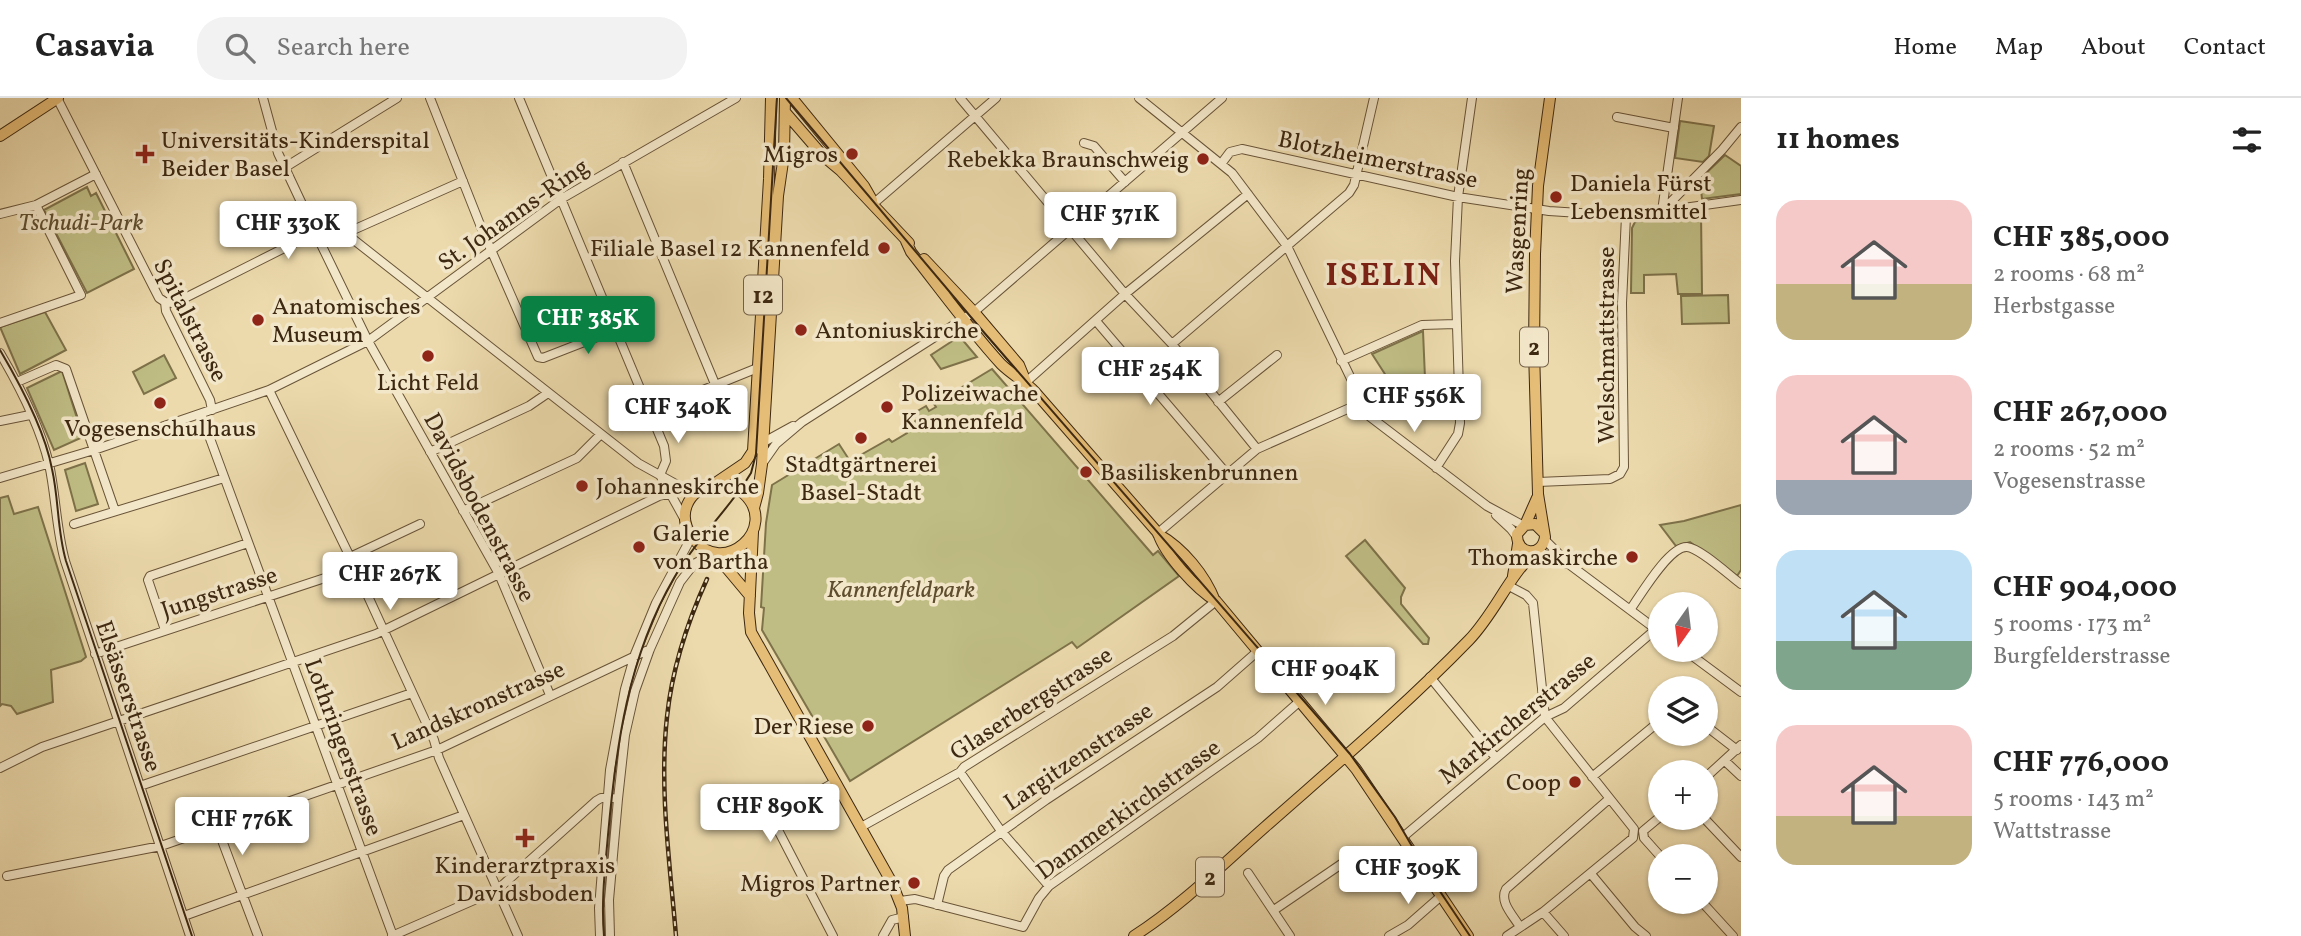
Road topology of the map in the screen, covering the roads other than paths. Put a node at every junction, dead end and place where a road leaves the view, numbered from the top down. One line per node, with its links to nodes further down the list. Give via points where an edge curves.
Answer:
1 (58, 98): 24 (main road); 29 (street, Spitalstrasse)
2 (264, 98): 28 (street, Davidsbodenstrasse)
3 (397, 98): 28 (street)
4 (430, 98): 31 (street)
5 (519, 98): 35 (street)
6 (736, 98): 26 (street, St. Johanns-Ring)
7 (774, 98): 18 (main road); 63 (main road, 12)
8 (785, 98): 18 (main road, 12)
9 (792, 98): 37 (main road, via 864,186)
10 (960, 98): 19 (street)
11 (996, 98): 19 (street)
12 (1139, 98): 23 (street)
13 (1222, 98): 23 (street)
14 (1374, 98): 30 (street)
15 (1472, 98): 34 (street)
16 (1550, 98): 39 (main road, Wasgenring / 2)
17 (1678, 98): 22 (street)
18 (786, 113): 37 (main road); 63 (main road, 12)
19 (976, 116): 37 (street); 43 (street)
20 (1617, 117): 22 (street)
21 (1741, 127): 40 (street)
22 (1674, 128): 40 (street)
23 (1183, 133): 27 (street); 32 (street)
24 (0, 136)
25 (1084, 143): 32 (street, via 1094,146)
26 (623, 162): 35 (street, St. Johanns-Ring); 66 (street)
27 (1221, 164): 30 (street, Blotzheimerstrasse, via 1230,152 1242,149); 33 (street)
28 (284, 168): 44 (street, Davidsbodenstrasse)
29 (96, 174): 38 (street); 51 (street, Spitalstrasse)
30 (1356, 176): 34 (street, Blotzheimerstrasse); 47 (street, via 1349,193)
31 (464, 181): 45 (street); 48 (street)
32 (1125, 182): 43 (street)
33 (1248, 194): 47 (street); 49 (street)
34 (1458, 197): 39 (street, Blotzheimerstrasse); 56 (street)
35 (561, 199): 48 (street, St. Johanns-Ring); 57 (street)
36 (1741, 200): 40 (street, Blotzheimerstrasse)
37 (873, 204): 46 (main road)
38 (36, 205): 41 (street); 55 (street, via 81,295)
39 (1536, 210): 42 (street, Blotzheimerstrasse); 90 (main road, Wasgenring / 2)
40 (1662, 211): 42 (street, Blotzheimerstrasse)
41 (0, 214)
42 (1626, 216): 90 (street, Welschmattstrasse, via 1624,467 1610,479)
43 (1072, 228): 49 (street); 52 (street)
44 (315, 232): 45 (street, via 331,227); 51 (street, via 181,300); 58 (street, Davidsbodenstrasse)
45 (348, 234): 50 (street)
46 (906, 242): 52 (main road); 53 (main road)
47 (1287, 246): 59 (street); 62 (street)
48 (492, 250): 50 (street, St. Johanns-Ring); 57 (street, via 538,357)
49 (1125, 294): 54 (street); 59 (street)
50 (428, 297): 58 (street, St. Johanns-Ring); 68 (street)
51 (165, 302): 71 (street, Spitalstrasse)
52 (974, 312): 53 (street); 65 (main road, via 1019,365)
53 (962, 318): 65 (main road, via 1004,367); 76 (street)
54 (1096, 321): 65 (street); 86 (street)
55 (0, 323)
56 (1456, 324): 62 (street, via 1422,325); 85 (street, via 1460,423)
57 (615, 330): 72 (street)
58 (368, 341): 67 (street, St. Johanns-Ring); 82 (street, Davidsbodenstrasse)
59 (1172, 344): 69 (street)
60 (0, 354): 64 (street, Elsässerstrasse)
61 (1277, 355): 69 (street)
62 (1341, 361): 70 (street)
63 (763, 367): 66 (street); 78 (main road, 12); 81 (main road, 12)
64 (17, 382): 74 (street, Elsässerstrasse); 80 (street, via 56,365 66,369)
65 (1026, 382): 104 (main road)
66 (715, 384): 72 (street)
67 (269, 390): 71 (street, St. Johanns-Ring); 111 (street)
68 (548, 393): 77 (street); 82 (street)
69 (1218, 402): 79 (street)
70 (1361, 403): 79 (street); 85 (street, via 1375,422)
71 (212, 410): 73 (street, St. Johanns-Ring)
72 (649, 412): 87 (street, via 666,454)
73 (201, 414): 80 (street, St. Johanns-Ring); 89 (street, Lothringerstrasse)
74 (30, 415): 75 (street); 83 (street, Elsässerstrasse)
75 (0, 421)
76 (802, 422): 78 (street); 84 (street, via 776,444)
77 (601, 434): 87 (street); 98 (street, via 578,458)
78 (764, 441): 81 (street); 84 (main road, 12)
79 (1257, 449): 86 (street)
80 (94, 450): 83 (street, St. Johanns-Ring); 97 (street)
81 (753, 451): 91 (main road, via 744,464)
82 (430, 452): 98 (street, Davidsbodenstrasse)
83 (49, 464): 88 (street, St. Johanns-Ring); 127 (street, Elsässerstrasse, via 58,538)
84 (762, 464): 96 (main road, 12)
85 (1436, 468): 95 (street)
86 (1227, 474): 104 (street)
87 (660, 475): 92 (street); 93 (street)
88 (0, 478)
89 (224, 478): 97 (street); 108 (street, Lothringerstrasse)
90 (1538, 482): 94 (main road, Wasgenring / 2)
91 (713, 484): 92 (street); 96 (main road, via 737,488); 99 (main road, via 691,496)
92 (684, 488): 93 (street)
93 (668, 492): 99 (street); 114 (street)
94 (1538, 494): 102 (main road, Wasgenring / 2); 106 (main road, Wasgenring / 2)
95 (1487, 506): 102 (street); 107 (street)
96 (754, 508): 103 (main road)
97 (115, 511): 100 (street)
98 (464, 511): 114 (street, Davidsbodenstrasse)
99 (685, 520): 105 (main road)
100 (74, 524)
101 (420, 524): 111 (street)
102 (1525, 525): 106 (main road, via 1535,524); 107 (main road)
103 (753, 532): 110 (main road, via 735,550); 118 (main road)
104 (1158, 533): 119 (main road, via 1178,548)
105 (692, 536): 110 (main road); 128 (street)
106 (1545, 537): 109 (main road); 112 (street)
107 (1517, 541): 109 (main road, via 1524,550); 115 (main road, 2)
108 (248, 543): 117 (street, Lothringerstrasse); 122 (street, via 150,576)
109 (1536, 551): 112 (street); 115 (main road, 2)
110 (714, 553): 118 (main road); 125 (street, via 686,573)
111 (350, 557): 113 (street)
112 (1570, 565): 120 (street)
113 (355, 568): 117 (street, Jungstrasse); 123 (street)
114 (499, 575): 123 (street); 134 (street, Davidsbodenstrasse)
115 (1511, 581): 131 (main road, 2, via 1481,626); 136 (street, via 1533,603)
116 (1741, 584): 120 (street, via 1697,552 1681,548)
117 (269, 596): 122 (street, Jungstrasse); 130 (street, Lothringerstrasse)
118 (750, 596): 151 (main road, via 751,632)
119 (1216, 601): 126 (main road); 148 (street, Glaserbergstrasse, via 1173,636)
120 (1630, 610): 121 (street)
121 (1648, 624)
122 (165, 630): 127 (street, Jungstrasse)
123 (384, 630): 130 (street); 133 (street)
124 (1648, 639): 136 (street, Markircherstrasse, via 1564,708)
125 (650, 649): 128 (street, Landskronstrasse); 155 (street, via 625,735)
126 (1258, 651): 135 (main road); 162 (street, Largitzenstrasse, via 1217,687)
127 (95, 654): 137 (street, Elsässerstrasse)
128 (635, 654): 134 (street, Landskronstrasse); 154 (street, via 615,733)
129 (1701, 662): 132 (street)
130 (294, 663): 137 (street); 138 (street, Lothringerstrasse)
131 (1430, 677): 143 (main road, 2); 144 (street)
132 (1741, 692)
133 (412, 693): 138 (street); 142 (street)
134 (550, 695): 142 (street, Landskronstrasse)
135 (1300, 701): 143 (main road); 173 (street, Dammerkirchstrasse, via 1258,738)
136 (1545, 717): 144 (street, Markircherstrasse); 150 (street)
137 (118, 722): 147 (street, via 42,747); 153 (street, Elsässerstrasse)
138 (316, 725): 152 (street, Lothringerstrasse); 153 (street)
139 (1648, 731): 150 (street)
140 (1718, 734): 141 (street)
141 (1739, 748): 145 (street)
142 (437, 750): 152 (street, Landskronstrasse); 157 (street)
143 (1347, 757): 164 (main road); 194 (main road, 2, via 1194,892)
144 (1496, 758): 164 (street, Markircherstrasse)
145 (1725, 761): 146 (street); 149 (street)
146 (1718, 767)
147 (0, 768)
148 (960, 772): 159 (street, Glaserbergstrasse); 162 (street)
149 (1741, 776)
150 (1592, 777): 156 (street)
151 (835, 782): 159 (main road); 191 (street, via 783,811 777,828)
152 (338, 784): 158 (street, Landskronstrasse); 168 (street, Lothringerstrasse)
153 (140, 786): 166 (street, Elsässerstrasse)
154 (607, 798): 155 (street); 174 (street, via 598,799); 189 (street)
155 (618, 799): 190 (street)
156 (1609, 799): 163 (street); 184 (street, via 1506,889 1504,903)
157 (464, 815): 168 (street); 174 (street)
158 (217, 827): 166 (street, Landskronstrasse); 175 (street)
159 (861, 827): 177 (main road)
160 (1648, 827): 163 (street)
161 (1715, 830): 169 (street)
162 (1001, 831): 173 (street); 178 (street, Largitzenstrasse, via 948,870)
163 (1639, 834): 165 (street); 171 (street)
164 (1403, 837): 176 (main road)
165 (1649, 844)
166 (161, 846): 172 (street, Landskronstrasse); 182 (street, Elsässerstrasse)
167 (1359, 852): 179 (street)
168 (362, 853): 175 (street); 187 (street, Lothringerstrasse)
169 (1741, 857)
170 (1248, 873): 179 (street)
171 (1591, 874): 180 (street); 200 (street)
172 (6, 876)
173 (1049, 886): 178 (street, Dammerkirchstrasse, via 1020,927)
174 (497, 890): 187 (street); 188 (street)
175 (241, 896): 182 (street); 186 (street)
176 (1441, 896): 196 (street); 197 (main road)
177 (900, 901): 178 (street, via 915,899); 183 (main road)
178 (937, 905)
179 (1274, 910): 195 (street)
180 (1543, 912): 184 (street); 199 (street)
181 (1713, 914): 201 (street)
182 (184, 916): 185 (street, Elsässerstrasse)
183 (904, 917): 192 (street, via 891,920); 193 (main road)
184 (1520, 927): 198 (street)
185 (190, 936)
186 (258, 936)
187 (392, 936)
188 (518, 936)
189 (600, 936)
190 (610, 936)
191 (833, 936)
192 (883, 936)
193 (905, 936)
194 (1134, 936)
195 (1290, 936)
196 (1389, 936)
197 (1468, 936)
198 (1507, 936)
199 (1564, 936)
200 (1646, 936)
201 (1733, 936)

